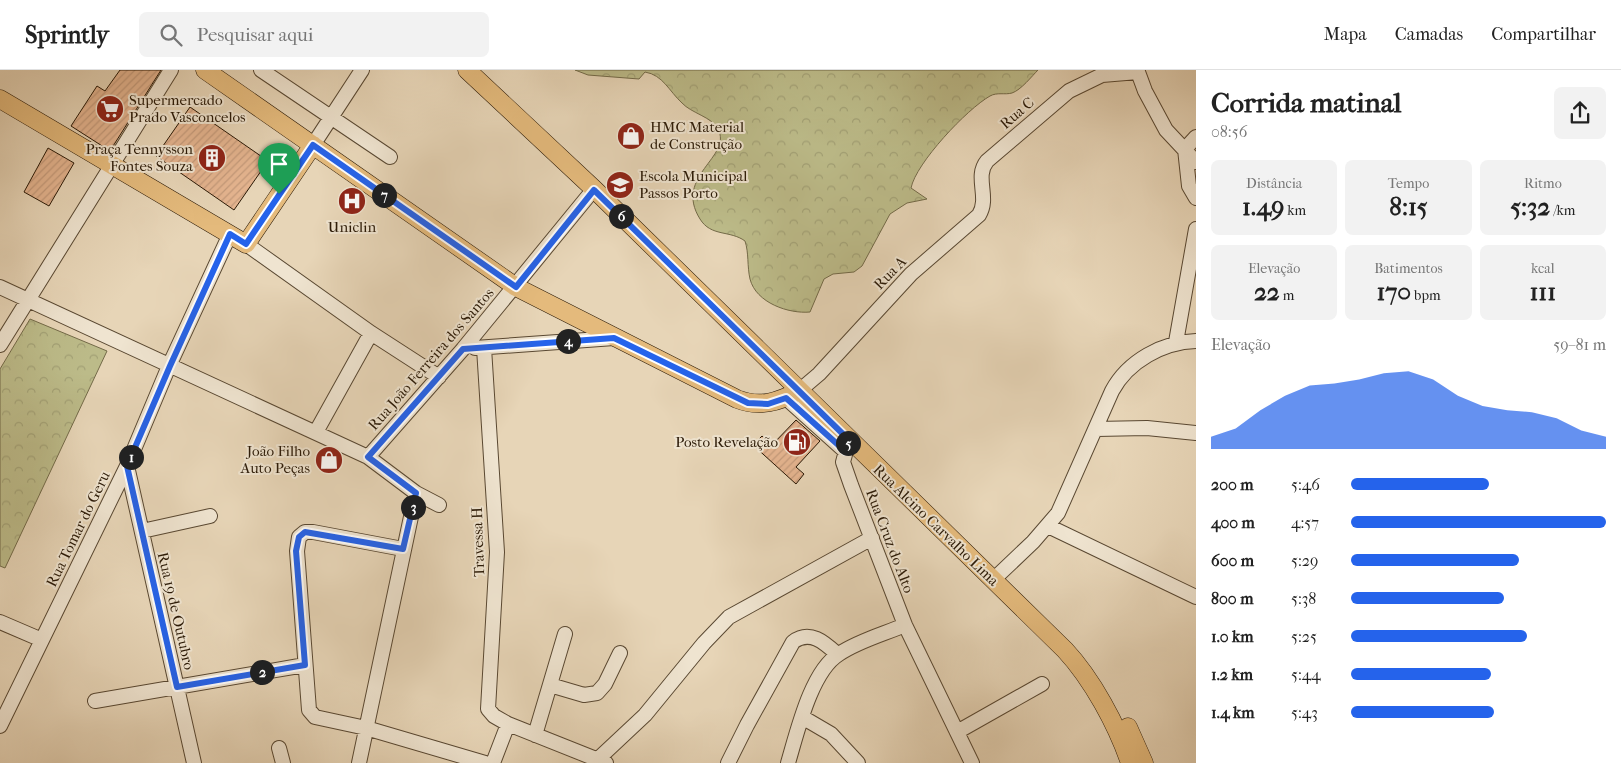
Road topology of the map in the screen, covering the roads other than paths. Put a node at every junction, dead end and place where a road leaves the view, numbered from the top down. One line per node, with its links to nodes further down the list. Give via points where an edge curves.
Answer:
1 (171, 70): 14 (street)
2 (205, 70): 10 (main road)
3 (261, 70): 8 (street)
4 (362, 70): 8 (street)
5 (467, 70): 16 (main road, Rua Alcino Carvalho Lima)
6 (1139, 71): 11 (street, via 1145,91 1166,130); 15 (street, Rua C, via 1102,75 1069,92 987,161)
7 (0, 99): 14 (main road)
8 (330, 118): 10 (street); 12 (street)
9 (1196, 137): 11 (street)
10 (313, 145): 20 (main road); 21 (main road)
11 (1185, 150): 13 (street); 17 (street, via 1189,186)
12 (390, 157)
13 (1196, 162)
14 (112, 165): 19 (main road); 23 (street)
15 (982, 172): 33 (street, Rua A, via 984,204 979,215 911,274 819,374)
16 (594, 190): 21 (street, Rua João Ferreira dos Santos); 33 (main road, Rua Alcino Carvalho Lima)
17 (1196, 198)
18 (1196, 228): 27 (street)
19 (230, 234): 20 (main road); 31 (street, Rua Tomar do Geru)
20 (246, 244): 24 (street)
21 (516, 287): 25 (main road); 30 (street, Rua João Ferreira dos Santos)
22 (2, 290): 23 (street)
23 (27, 300): 28 (street); 31 (street)
24 (371, 333): 32 (street); 35 (street)
25 (614, 338): 29 (street); 33 (main road, via 748,403 768,404)
26 (1196, 341): 27 (street)
27 (1176, 342): 34 (street, via 1123,374)
28 (0, 345)
29 (484, 348): 30 (street); 62 (street, Travessa H, via 496,552 496,600 487,704 490,713)
30 (463, 349): 32 (street, Rua João Ferreira dos Santos)
31 (170, 366): 35 (street); 39 (street, Rua Tomar do Geru)
32 (439, 377): 38 (street, Rua João Ferreira dos Santos)
33 (792, 394): 37 (main road, Rua Alcino Carvalho Lima)
34 (1096, 429): 36 (street, via 1147,428); 43 (street, via 1066,498)
35 (316, 432): 38 (street)
36 (1196, 433)
37 (847, 446): 45 (street, Rua Cruz do Alto, via 843,462 845,471); 47 (main road, Rua Alcino Carvalho Lima)
38 (368, 457): 40 (street)
39 (127, 466): 44 (street, Rua 19 de Outubro); 52 (street, Rua Tomar do Geru)
40 (416, 493): 41 (street); 46 (street)
41 (439, 505)
42 (210, 516): 44 (street)
43 (1048, 526): 47 (street); 48 (street)
44 (142, 531): 59 (street, Rua 19 de Outubro)
45 (872, 538): 50 (street, Rua Cruz do Alto); 68 (street, via 729,617)
46 (403, 549): 56 (street, via 313,532 305,532 299,537 296,551); 64 (street)
47 (993, 580): 55 (main road, Rua Alcino Carvalho Lima)
48 (1196, 597)
49 (0, 622): 52 (street)
50 (905, 625): 54 (street); 65 (street, Rua Cruz do Alto)
51 (565, 634): 58 (street)
52 (42, 640): 63 (street, Rua Tomar do Geru)
53 (620, 653): 58 (street, via 597,694)
54 (837, 654): 61 (street, via 816,682); 75 (street, via 814,638 802,637 793,642)
55 (1074, 660): 78 (main road, Rua Alcino Carvalho Lima, via 1116,728); 79 (main road, Rua Alcino Carvalho Lima, via 1088,671 1116,708)
56 (305, 665): 59 (street); 64 (street, via 308,706 312,715)
57 (1042, 684): 65 (street)
58 (550, 685): 66 (street)
59 (177, 687): 60 (street); 70 (street, Rua 19 de Outubro)
60 (95, 701)
61 (802, 717): 69 (street, via 831,734); 76 (street)
62 (508, 724): 66 (street, Travessa H); 74 (street)
63 (0, 726)
64 (366, 728): 72 (street); 73 (street)
65 (957, 732): 77 (street, Rua Cruz do Alto)
66 (535, 734): 68 (street, Travessa H)
67 (279, 748): 71 (street)
68 (602, 761)
69 (858, 762)
70 (194, 763)
71 (283, 763)
72 (357, 763)
73 (485, 763)
74 (493, 763)
75 (728, 763)
76 (788, 763)
77 (972, 763)
78 (1130, 763)
79 (1144, 763)

